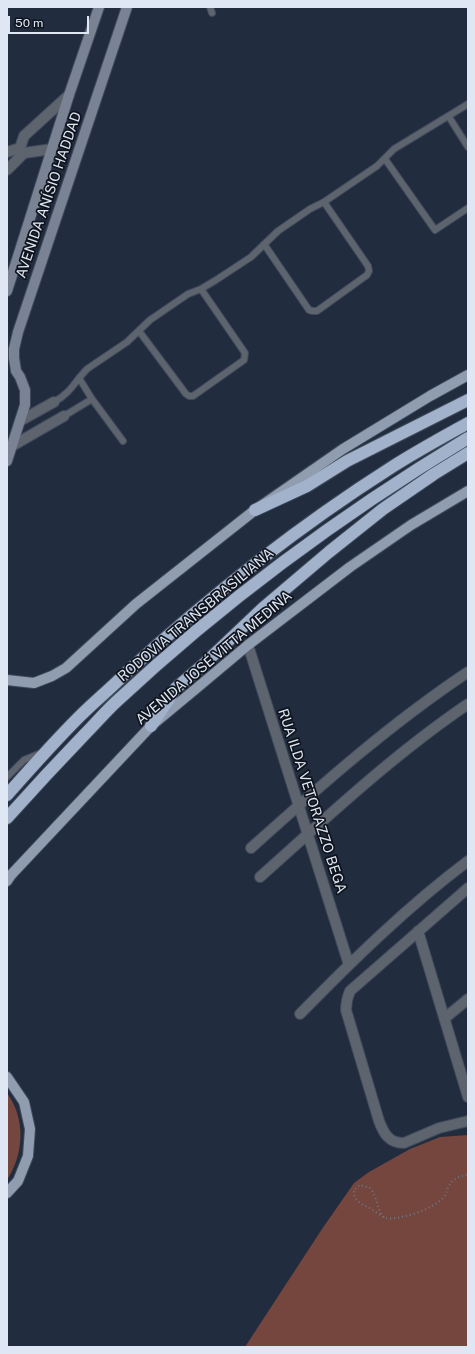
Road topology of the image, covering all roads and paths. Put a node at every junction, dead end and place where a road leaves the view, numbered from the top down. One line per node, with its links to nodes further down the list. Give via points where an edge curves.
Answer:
1 (99, 7): 3 (main road, AVENIDA ANÍSIO HADDAD)
2 (128, 7): 20 (main road, AVENIDA ANÍSIO HADDAD, via 24,312)
3 (69, 95): 6 (street); 9 (main road, AVENIDA ANÍSIO HADDAD)
4 (468, 104): 5 (lane)
5 (449, 116): 8 (lane); 12 (lane, via 394,149)
6 (24, 136): 7 (street); 10 (street)
7 (7, 147)
8 (468, 147)
9 (52, 149): 10 (street); 18 (main road, AVENIDA ANÍSIO HADDAD)
10 (22, 151): 11 (street); 13 (street)
11 (7, 152)
12 (385, 159): 14 (lane); 15 (lane, via 435,230)
13 (7, 170)
14 (324, 202): 16 (lane, via 278,231); 16 (lane, via 369,271 317,311 309,310)
15 (468, 208)
16 (264, 244): 17 (lane, via 251,257)
17 (201, 288): 19 (lane, via 150,320); 19 (lane, via 245,356 244,360 193,396 186,394)
18 (7, 291)
19 (139, 331): 22 (lane)
20 (11, 369): 27 (main road, AVENIDA ANÍSIO HADDAD, via 23,383 26,397)
21 (468, 375): 35 (main road, via 343,449)
22 (78, 378): 23 (lane); 25 (lane, via 72,389)
23 (92, 399): 26 (lane); 30 (lane)
24 (468, 400): 35 (highway, via 347,461 307,486)
25 (54, 402): 27 (street)
26 (64, 416): 31 (street)
27 (20, 421): 31 (main road, AVENIDA ANÍSIO HADDAD)
28 (468, 423): 41 (highway, RODOVIA TRANSBRASILIANA, via 352,493 237,577 167,635)
29 (468, 438): 45 (highway, RODOVIA TRANSBRASILIANA, via 330,527 213,616 116,702)
30 (123, 441)
31 (12, 446): 33 (main road, AVENIDA ANÍSIO HADDAD)
32 (468, 453): 40 (highway, via 383,509 263,608 176,688)
33 (7, 461)
34 (467, 493): 36 (main road, AVENIDA JOSÉ VITTA MEDINA, via 411,525 350,567)
35 (255, 510): 38 (main road, via 136,604 66,668 34,683)
36 (248, 645): 40 (main road, AVENIDA JOSÉ VITTA MEDINA); 44 (street, RUA ILDA VETORAZZO BEGA)
37 (468, 672): 44 (street, via 389,730)
38 (7, 680)
39 (468, 704): 46 (street, via 373,777)
40 (151, 726): 50 (main road, AVENIDA JOSÉ VITTA MEDINA)
41 (46, 751): 42 (lane, via 24,760); 43 (highway, RODOVIA TRANSBRASILIANA)
42 (7, 777)
43 (7, 795)
44 (299, 805): 46 (street, RUA ILDA VETORAZZO BEGA); 47 (street)
45 (7, 818)
46 (308, 834): 49 (street); 53 (street, RUA ILDA VETORAZZO BEGA)
47 (251, 848)
48 (468, 861): 53 (street, via 390,926)
49 (260, 877)
50 (7, 881)
51 (468, 888): 52 (street)
52 (418, 931): 56 (street); 59 (street, via 350,991 346,1000 346,1010 379,1121 389,1139 404,1143 439,1128)
53 (349, 965): 55 (street)
54 (468, 999): 56 (street)
55 (300, 1014)
56 (445, 1018): 58 (street)
57 (7, 1077): 61 (main road, via 24,1102 30,1129 28,1156 18,1181)
58 (468, 1097)
59 (468, 1121)
60 (468, 1174): 62 (path, via 455,1178 437,1204 400,1217)
61 (7, 1193)
62 (384, 1217): 62 (path, via 370,1188 360,1186 354,1190 353,1195 358,1201)

